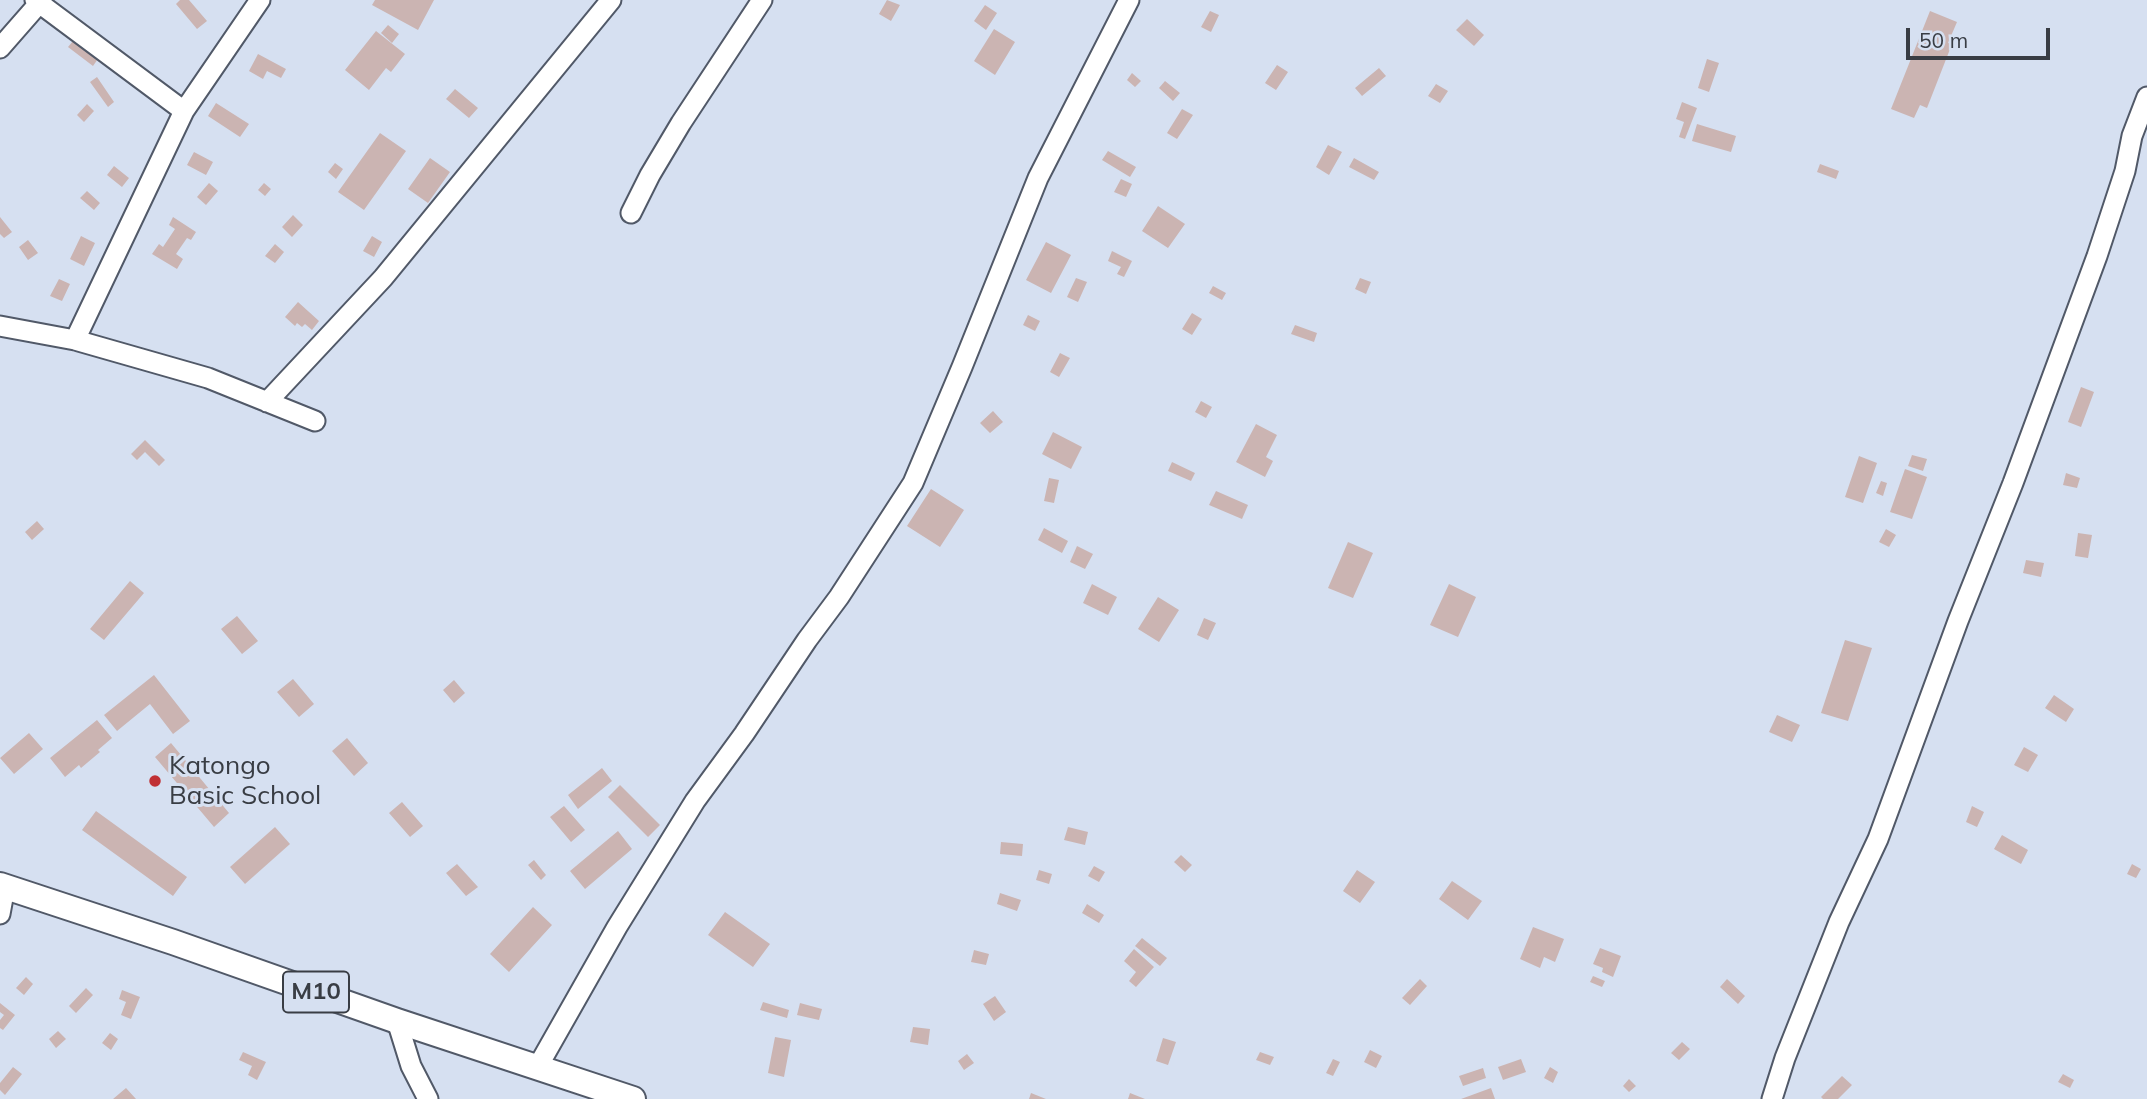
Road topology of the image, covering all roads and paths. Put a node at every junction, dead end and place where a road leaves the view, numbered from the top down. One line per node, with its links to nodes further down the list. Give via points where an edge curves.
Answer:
1 (260, 0): 8 (street)
2 (611, 0): 13 (street, via 383,278)
3 (762, 0): 10 (street, via 681,122)
4 (1129, 0): 18 (street, via 1038,178 913,483 695,801)
5 (39, 1): 6 (street); 8 (street)
6 (0, 48)
7 (2147, 97): 9 (street)
8 (184, 111): 12 (street)
9 (2139, 139): 21 (street, via 1878,839 1839,922)
10 (631, 214)
11 (0, 326): 12 (street)
12 (75, 340): 13 (street, via 208,378)
13 (267, 402): 14 (street)
14 (315, 421)
15 (3, 886): 16 (street); 17 (main road, M10)
16 (0, 914)
17 (397, 1021): 18 (main road, M10); 19 (street, via 411,1066)
18 (537, 1068): 20 (main road, M10)
19 (428, 1099)
20 (633, 1099)
21 (1772, 1099)

